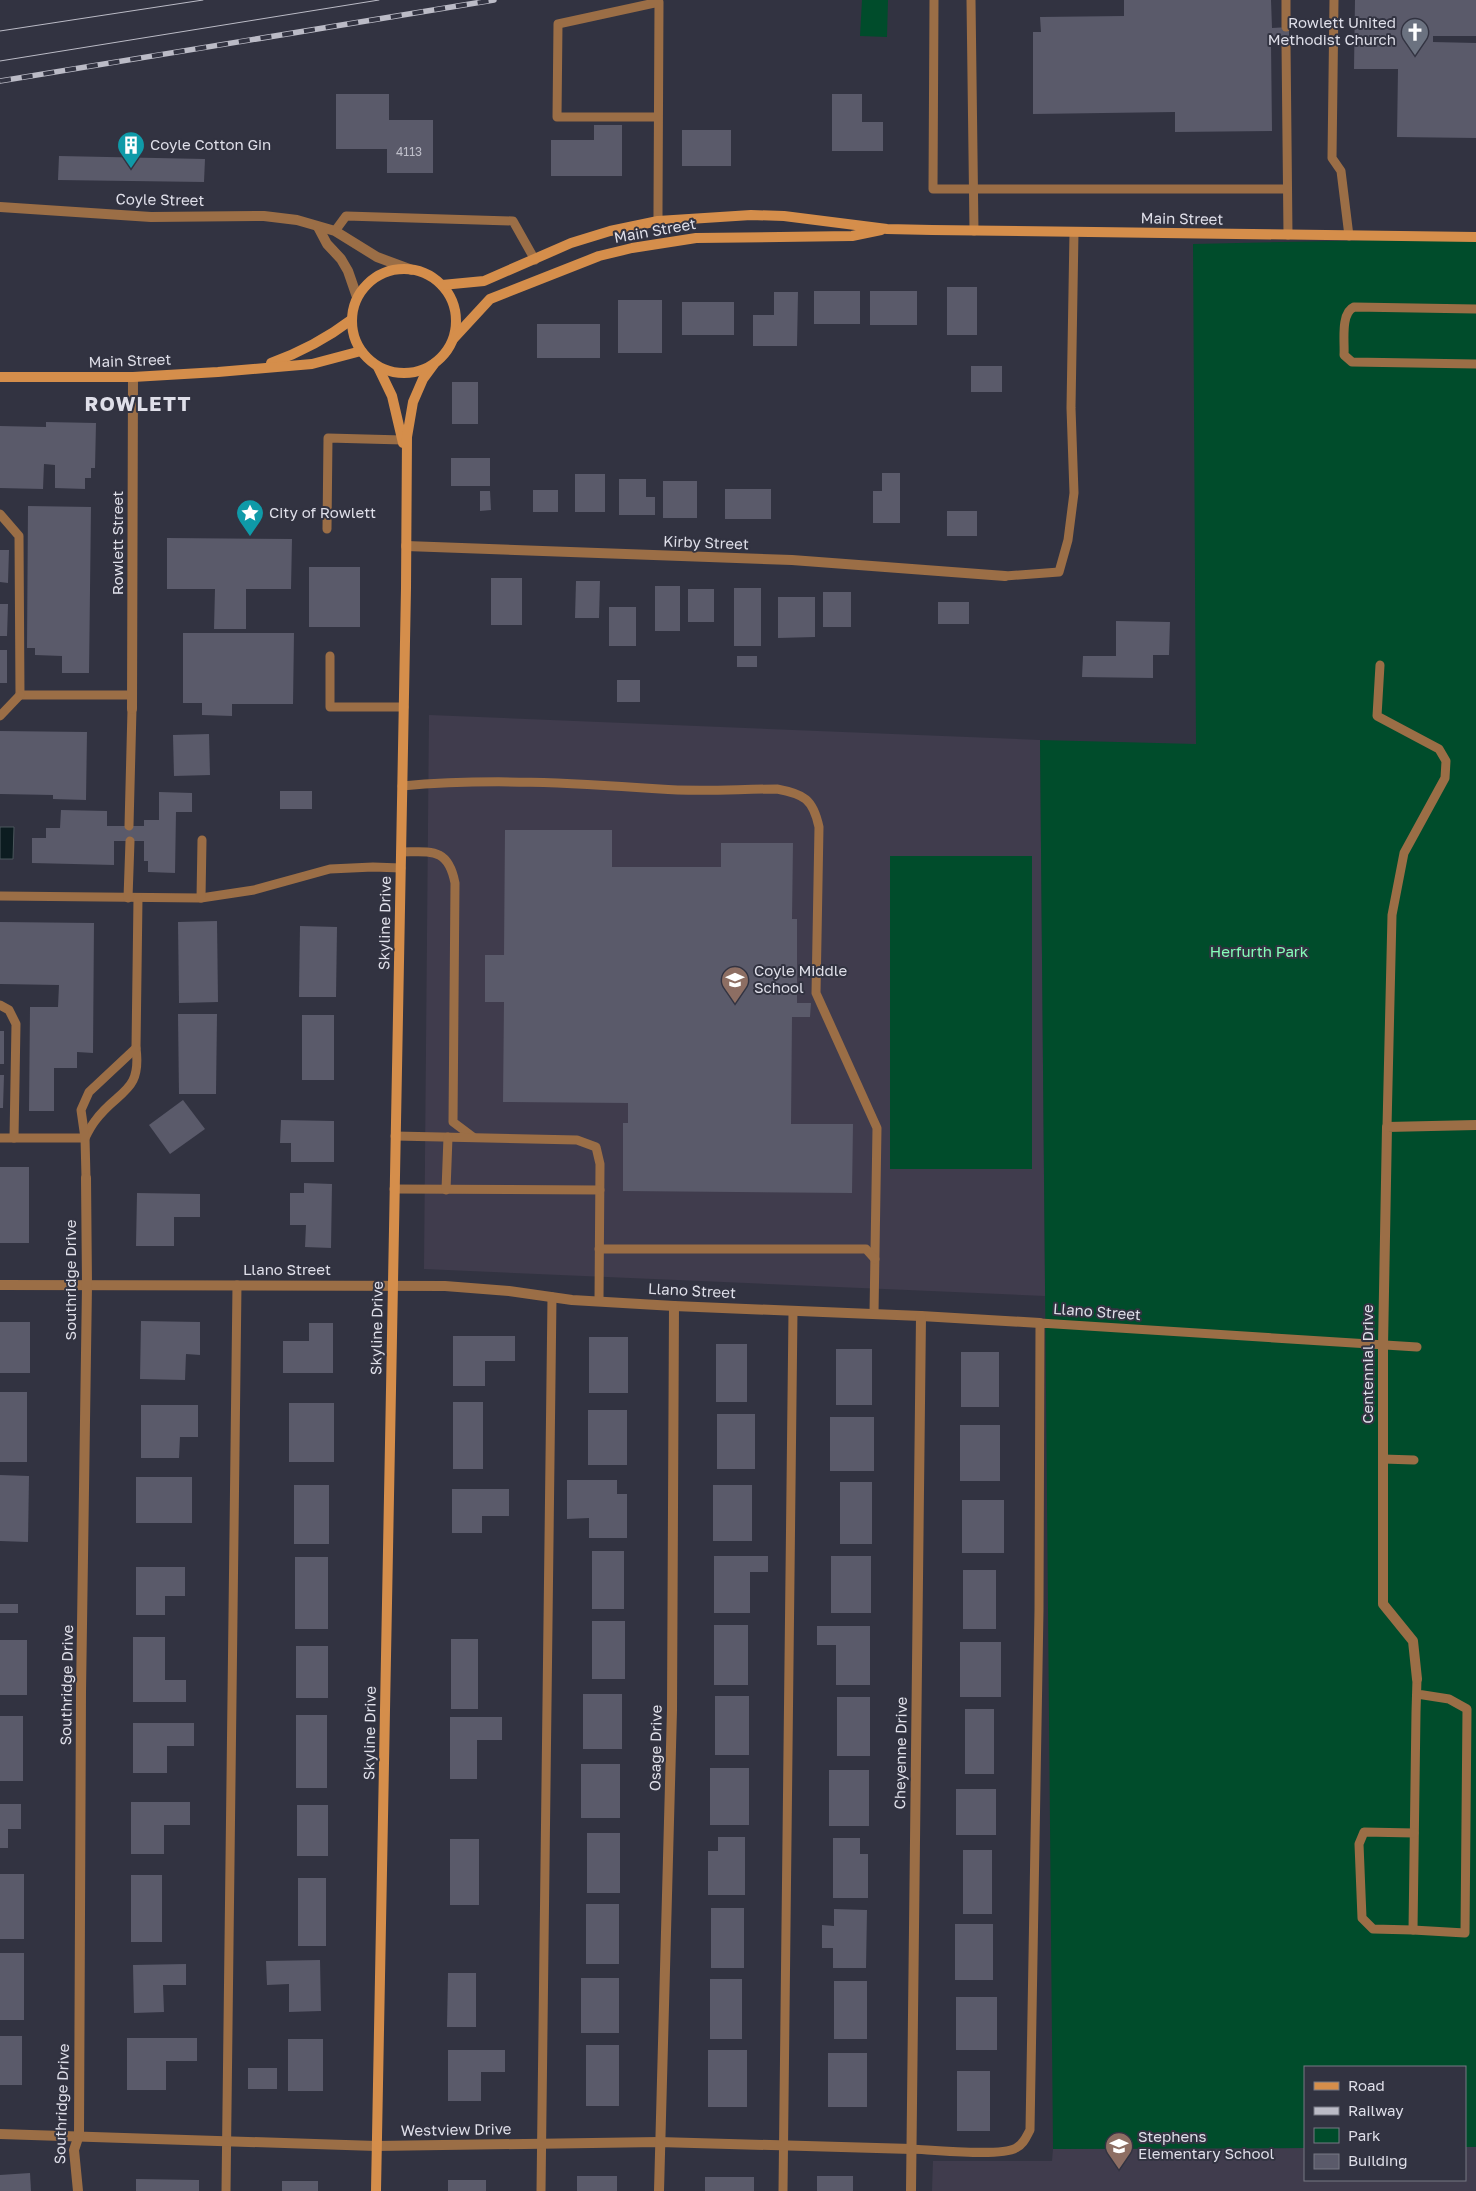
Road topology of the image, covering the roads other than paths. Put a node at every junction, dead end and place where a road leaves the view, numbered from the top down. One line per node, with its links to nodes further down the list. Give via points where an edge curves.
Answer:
1 (934, 0): 8 (lane, via 933,189)
2 (971, 0): 8 (lane)
3 (1286, 0): 5 (lane)
4 (1334, 0): 18 (lane, via 1332,158 1341,171)
5 (1286, 28)
6 (1286, 44): 9 (lane)
7 (658, 117): 7 (lane, via 659,2 558,24 557,117); 11 (lane)
8 (973, 189): 9 (lane); 15 (lane)
9 (1287, 189): 17 (lane)
10 (0, 207): 12 (street, Coyle Street, via 151,217 264,216 297,220)
11 (658, 221): 13 (street, Main Street, via 784,216); 20 (street, Main Street, via 572,243)
12 (318, 227): 14 (street, Coyle Street); 23 (street, via 348,271)
13 (887, 229): 15 (street, Main Street); 26 (street, Main Street, via 852,236 696,238 599,256 490,299)
14 (335, 231): 20 (lane, via 346,216 513,221); 21 (street, Coyle Street, via 377,257)
15 (974, 231): 16 (street, Main Street)
16 (1074, 232): 17 (street, Main Street); 39 (lane, via 1071,408 1074,493 1068,540 1059,572)
17 (1288, 235): 18 (street, Main Street)
18 (1349, 236): 19 (street, Main Street)
19 (1476, 237)
20 (535, 260): 22 (street, Main Street, via 484,281)
21 (412, 270): 22 (street); 23 (street, via 380,274)
22 (442, 285): 26 (street, Main Street, via 455,310)
23 (357, 297): 25 (street)
24 (1476, 309): 29 (lane, via 1354,307 1345,319 1344,355 1352,362)
25 (351, 320): 27 (street, Main Street); 31 (street, Main Street, via 302,352)
26 (454, 338): 28 (street, Main Street, via 444,356)
27 (361, 351): 30 (street, Main Street); 31 (street, Main Street, via 312,364)
28 (434, 364): 30 (street, Main Street, via 406,374); 35 (street, Skyline Drive, via 413,402)
29 (1476, 364)
30 (378, 366): 34 (street, Skyline Drive, via 392,396)
31 (261, 367): 32 (street, Main Street)
32 (133, 377): 33 (street, Main Street); 43 (street, Rowlett Street)
33 (0, 378)
34 (403, 440): 35 (street, Skyline Drive); 37 (lane, via 328,438)
35 (406, 465): 38 (street, Skyline Drive)
36 (0, 514): 42 (lane, via 19,536)
37 (327, 529)
38 (406, 546): 39 (street, Kirby Street, via 792,560); 44 (street, Skyline Drive)
39 (1005, 576)
40 (330, 656): 44 (lane, via 330,706)
41 (1380, 665): 59 (lane, via 1377,716 1439,748 1446,761 1445,778 1404,854 1392,915)
42 (20, 695): 43 (lane); 46 (lane)
43 (132, 695): 45 (street, Rowlett Street)
44 (404, 706): 47 (street, Skyline Drive)
45 (132, 710): 48 (lane)
46 (0, 716)
47 (402, 786): 51 (street, Skyline Drive); 71 (lane, via 470,780 661,789 777,788 806,798 816,810 819,827 816,993 876,1128)
48 (129, 826)
49 (202, 840): 55 (lane)
50 (130, 841): 54 (lane)
51 (401, 852): 52 (street, Skyline Drive); 65 (lane, via 434,852 445,858 452,868 455,882 453,1122)
52 (401, 868): 55 (lane, via 330,869 254,890); 60 (street, Skyline Drive)
53 (0, 896): 54 (lane)
54 (133, 898): 55 (lane); 57 (lane)
55 (201, 898)
56 (0, 1005): 63 (lane, via 9,1010 16,1024)
57 (136, 1048): 64 (lane, via 138,1066 132,1085 95,1120); 64 (lane, via 89,1092 81,1110)
58 (1476, 1125): 59 (street)
59 (1387, 1127): 83 (street, Centennial Drive)
60 (396, 1136): 61 (lane); 67 (street, Skyline Drive)
61 (448, 1137): 65 (lane); 68 (lane)
62 (0, 1138): 63 (lane)
63 (14, 1138): 64 (lane)
64 (85, 1138): 66 (lane)
65 (473, 1138): 69 (lane, via 577,1140 596,1147)
66 (86, 1178): 73 (street, Southridge Drive)
67 (394, 1189): 68 (lane); 75 (street, Skyline Drive)
68 (446, 1190): 69 (lane)
69 (600, 1190): 70 (lane)
70 (599, 1249): 71 (lane, via 866,1249); 77 (lane)
71 (875, 1259): 80 (lane)
72 (0, 1285): 73 (street, Llano Street)
73 (87, 1285): 74 (street, Llano Street); 92 (street, Southridge Drive)
74 (237, 1285): 75 (street, Llano Street); 93 (lane)
75 (392, 1285): 76 (street, Llano Street, via 445,1286); 96 (street, Skyline Drive, via 390,1556)
76 (552, 1297): 77 (street, Llano Street); 95 (lane)
77 (599, 1301): 78 (street, Llano Street)
78 (674, 1306): 79 (street, Llano Street); 94 (street, Osage Drive, via 672,1710)
79 (793, 1311): 80 (street, Llano Street); 97 (lane)
80 (874, 1314): 81 (street, Llano Street)
81 (922, 1316): 82 (street, Llano Street); 98 (street, Cheyenne Drive)
82 (1040, 1323): 83 (lane, Llano Street); 98 (lane, via 1039,1610 1030,2130 1023,2143 1014,2149 997,2152)
83 (1383, 1346): 84 (lane, Llano Street); 85 (street, Centennial Drive)
84 (1417, 1347)
85 (1383, 1459): 86 (lane); 87 (street, Centennial Drive, via 1383,1604 1413,1641)
86 (1414, 1460)
87 (1417, 1680): 88 (lane)
88 (1417, 1694): 89 (lane); 90 (lane, via 1449,1699 1467,1710 1465,1933)
89 (1414, 1833): 90 (lane); 90 (lane, via 1364,1832 1359,1844 1362,1918 1373,1929)
90 (1413, 1930)
91 (0, 2134): 92 (street, Westview Drive)
92 (79, 2135): 93 (street, Westview Drive); 99 (street, Southridge Drive, via 74,2150)
93 (227, 2141): 96 (street, Westview Drive); 100 (lane)
94 (659, 2142): 95 (street, Westview Drive); 97 (street, Westview Drive); 103 (street, Osage Drive)
95 (541, 2144): 96 (street, Westview Drive); 102 (lane)
96 (376, 2146): 101 (street, Skyline Drive)
97 (784, 2146): 98 (street, Westview Drive); 104 (lane)
98 (912, 2149): 105 (street, Cheyenne Drive)
99 (78, 2191)
100 (226, 2191)
101 (376, 2191)
102 (541, 2191)
103 (658, 2191)
104 (783, 2191)
105 (911, 2191)

